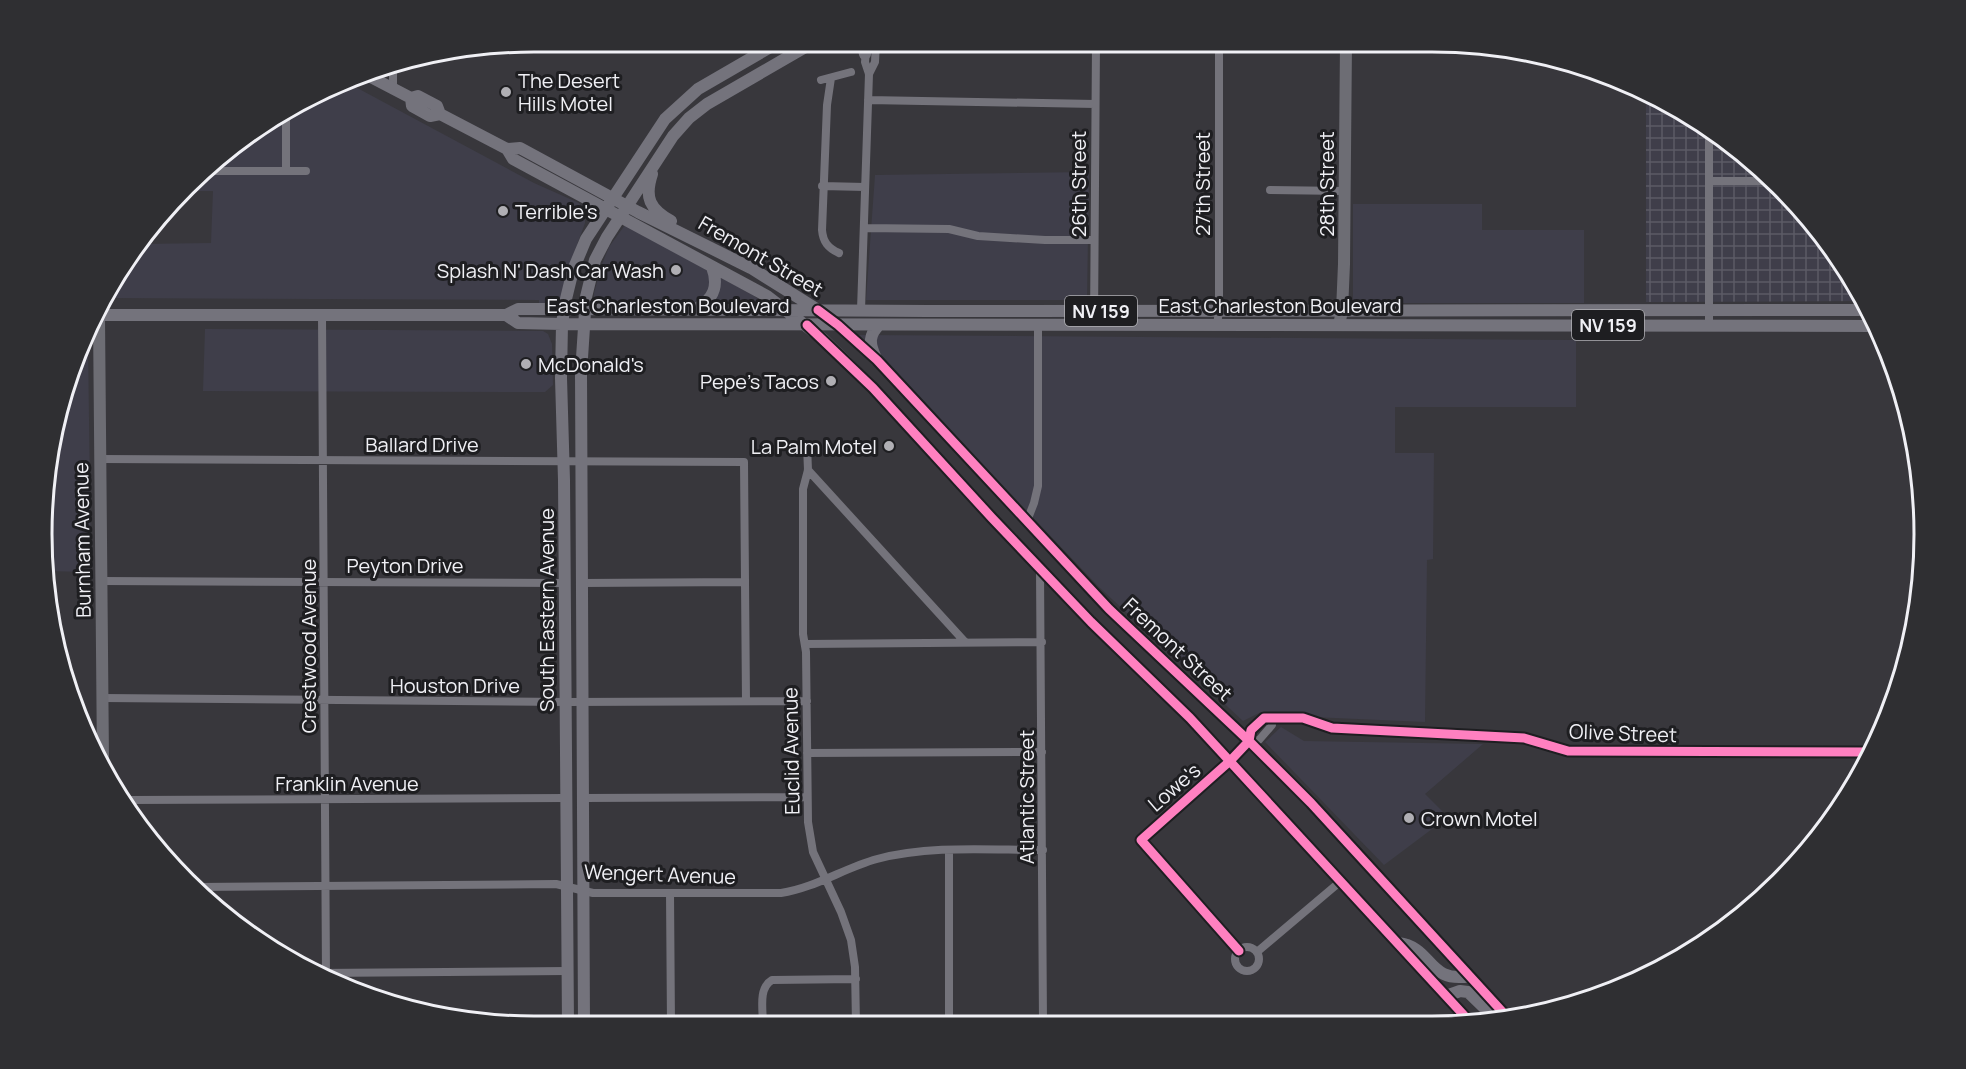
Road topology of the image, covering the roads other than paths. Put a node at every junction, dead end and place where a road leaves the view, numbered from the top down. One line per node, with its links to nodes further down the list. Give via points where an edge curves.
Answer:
1 (761, 52): 31 (main road, South Eastern Avenue, via 698,89 672,111)
2 (762, 52): 18 (main road, via 706,93)
3 (796, 52): 18 (main road)
4 (865, 52): 11 (street)
5 (876, 52): 11 (street)
6 (1096, 52): 17 (street, 26th Street)
7 (1219, 52): 47 (street, 27th Street)
8 (1346, 52): 30 (street, 28th Street)
9 (852, 72): 12 (street)
10 (393, 74): 15 (street)
11 (869, 74): 16 (street)
12 (831, 78): 14 (street); 27 (street)
13 (376, 80): 15 (main road, Fremont Street)
14 (821, 80)
15 (393, 89): 31 (main road, Fremont Street, via 437,106 440,114 507,149 513,159)
16 (868, 100): 17 (street); 28 (street)
17 (1095, 104): 35 (street, 26th Street)
18 (698, 110): 21 (main road, South Eastern Avenue, via 681,126)
19 (283, 123): 23 (street)
20 (1709, 141): 25 (street)
21 (657, 161): 32 (main road, South Eastern Avenue); 34 (main road, via 649,183 650,201 657,212 682,227)
22 (218, 171): 23 (street)
23 (286, 171): 24 (street)
24 (306, 171)
25 (1710, 181): 26 (street); 44 (street)
26 (1758, 181)
27 (822, 186): 28 (street); 36 (street, via 823,239)
28 (865, 187): 33 (street)
29 (1270, 190): 30 (street)
30 (1345, 191): 49 (street, 28th Street)
31 (608, 204): 32 (main road, Fremont Street); 38 (main road, South Eastern Avenue, via 579,254)
32 (623, 212): 34 (main road, Fremont Street); 37 (main road, Fremont Street); 41 (main road, South Eastern Avenue, via 595,260)
33 (864, 228): 35 (street, via 949,229 978,236); 43 (street)
34 (690, 237): 42 (main road, Fremont Street, via 751,268)
35 (1094, 240): 46 (street, 26th Street)
36 (839, 253)
37 (712, 267): 39 (main road, via 716,282 712,297); 40 (main road, Fremont Street)
38 (564, 309): 41 (main road, East Charleston Boulevard); 51 (main road, East Charleston Boulevard, via 518,309); 53 (main road, South Eastern Avenue)
39 (696, 309): 40 (main road, East Charleston Boulevard); 41 (main road, East Charleston Boulevard)
40 (785, 309): 42 (main road, East Charleston Boulevard); 56 (main road, Fremont Street)
41 (585, 310): 54 (main road, South Eastern Avenue)
42 (818, 310): 43 (main road, East Charleston Boulevard); 57 (main road, Fremont Street)
43 (861, 310): 46 (main road, East Charleston Boulevard / NV 159)
44 (1709, 310): 45 (main road, East Charleston Boulevard / NV 159); 48 (main road, East Charleston Boulevard / NV 159); 65 (street)
45 (1858, 310)
46 (1094, 311): 47 (main road, East Charleston Boulevard / NV 159); 60 (street, 26th Street)
47 (1218, 311): 49 (main road, East Charleston Boulevard / NV 159); 61 (street, 27th Street)
48 (1511, 311): 49 (main road, East Charleston Boulevard / NV 159); 63 (main road); 64 (main road)
49 (1342, 312): 62 (street, 28th Street)
50 (322, 315): 51 (main road, East Charleston Boulevard); 52 (main road, East Charleston Boulevard); 70 (street, Crestwood Avenue)
51 (506, 315): 53 (main road, East Charleston Boulevard, via 518,323)
52 (104, 317)
53 (562, 324): 54 (main road, East Charleston Boulevard); 71 (main road, South Eastern Avenue)
54 (584, 324): 56 (main road, East Charleston Boulevard); 72 (main road, South Eastern Avenue)
55 (100, 325): 69 (street, Burnham Avenue)
56 (807, 325): 57 (main road, East Charleston Boulevard); 75 (main road, Fremont Street, via 873,388)
57 (838, 325): 58 (main road, East Charleston Boulevard); 67 (main road, Fremont Street)
58 (879, 325): 59 (main road, East Charleston Boulevard / NV 159); 67 (main road, via 870,339)
59 (1038, 325): 60 (main road, East Charleston Boulevard / NV 159); 74 (street, via 1038,486)
60 (1094, 325): 61 (main road, East Charleston Boulevard / NV 159)
61 (1217, 325): 62 (main road, East Charleston Boulevard / NV 159)
62 (1339, 325): 63 (main road, East Charleston Boulevard / NV 159)
63 (1487, 325): 64 (main road, East Charleston Boulevard / NV 159)
64 (1537, 325): 65 (main road, East Charleston Boulevard / NV 159)
65 (1709, 325): 66 (main road, East Charleston Boulevard / NV 159)
66 (1866, 326)
67 (877, 360): 74 (main road, Fremont Street)
68 (807, 446): 73 (street, Euclid Avenue)
69 (100, 459): 70 (street, Ballard Drive); 76 (street, Burnham Avenue)
70 (323, 460): 71 (street, Ballard Drive); 77 (street, Crestwood Avenue)
71 (564, 461): 72 (street, Ballard Drive); 79 (main road, South Eastern Avenue)
72 (581, 461): 78 (street, Ballard Drive, via 744,462); 80 (main road, South Eastern Avenue)
73 (808, 470): 81 (street); 83 (street, Euclid Avenue, via 802,489)
74 (1027, 521): 90 (main road, Fremont Street, via 1109,609)
75 (1041, 570): 82 (street, Atlantic Street); 95 (main road, Fremont Street)
76 (102, 581): 77 (street, Peyton Drive); 84 (street, Burnham Avenue)
77 (324, 581): 79 (street, Peyton Drive); 85 (street, Crestwood Avenue)
78 (745, 582): 80 (street); 86 (street)
79 (565, 583): 88 (main road, South Eastern Avenue)
80 (582, 583): 89 (main road, South Eastern Avenue)
81 (964, 642): 82 (street); 83 (street)
82 (1042, 642): 92 (street, Atlantic Street)
83 (805, 644): 87 (street, Euclid Avenue)
84 (103, 698): 85 (street, Houston Drive); 91 (street, Burnham Avenue)
85 (324, 701): 88 (street, Houston Drive); 100 (street, Crestwood Avenue)
86 (746, 701): 87 (street, Houston Drive); 89 (street, Houston Drive)
87 (807, 701): 94 (street, Euclid Avenue)
88 (566, 702): 89 (street, Houston Drive); 97 (main road, South Eastern Avenue)
89 (583, 702): 98 (main road, South Eastern Avenue)
90 (1249, 741): 93 (street, Olive Street, via 1251,730 1264,718 1303,718 1332,728 1524,738 1568,751); 95 (street, Olive Street); 116 (main road, Fremont Street)
91 (103, 750)
92 (1042, 752): 94 (street); 102 (street, Atlantic Street)
93 (1862, 752)
94 (807, 753): 96 (street, Euclid Avenue)
95 (1230, 761): 104 (main road, Fremont Street); 111 (street, Lowe's, via 1141,840)
96 (807, 797): 98 (street); 103 (street, Euclid Avenue, via 813,852)
97 (566, 798): 100 (street, Franklin Avenue); 107 (main road, South Eastern Avenue)
98 (583, 798): 108 (main road, South Eastern Avenue)
99 (133, 800): 100 (street, Franklin Avenue)
100 (325, 800): 105 (street, Crestwood Avenue)
101 (949, 850): 102 (street, Wengert Avenue); 103 (street, Wengert Avenue, via 876,860); 127 (street)
102 (1043, 850): 128 (street, Atlantic Street)
103 (825, 880): 109 (street, Wengert Avenue, via 781,893); 117 (street, Euclid Avenue, via 851,940)
104 (1341, 881): 110 (main road, Fremont Street); 112 (street)
105 (326, 886): 106 (street, Wengert Avenue); 107 (street, Wengert Avenue); 113 (street, Crestwood Avenue)
106 (206, 887)
107 (567, 887): 108 (street, Wengert Avenue); 114 (main road, South Eastern Avenue)
108 (583, 890): 109 (street, Wengert Avenue); 123 (main road, South Eastern Avenue)
109 (670, 893): 124 (street)
110 (1397, 943): 116 (main road, via 1415,948 1440,974); 118 (main road, Fremont Street)
111 (1239, 951): 112 (street, via 1246,947); 112 (street, via 1236,963 1249,971 1259,960)
112 (1257, 952)
113 (323, 968)
114 (567, 971): 115 (street); 122 (main road, South Eastern Avenue)
115 (336, 974)
116 (1470, 976): 119 (main road, Fremont Street)
117 (856, 979): 125 (street, via 772,980 763,990); 126 (street, Euclid Avenue)
118 (1446, 996): 120 (main road, via 1468,992); 121 (main road, Fremont Street)
119 (1502, 1011)
120 (1489, 1013)
121 (1464, 1015)
122 (567, 1016)
123 (584, 1016)
124 (670, 1016)
125 (763, 1016)
126 (856, 1016)
127 (950, 1016)
128 (1043, 1016)

